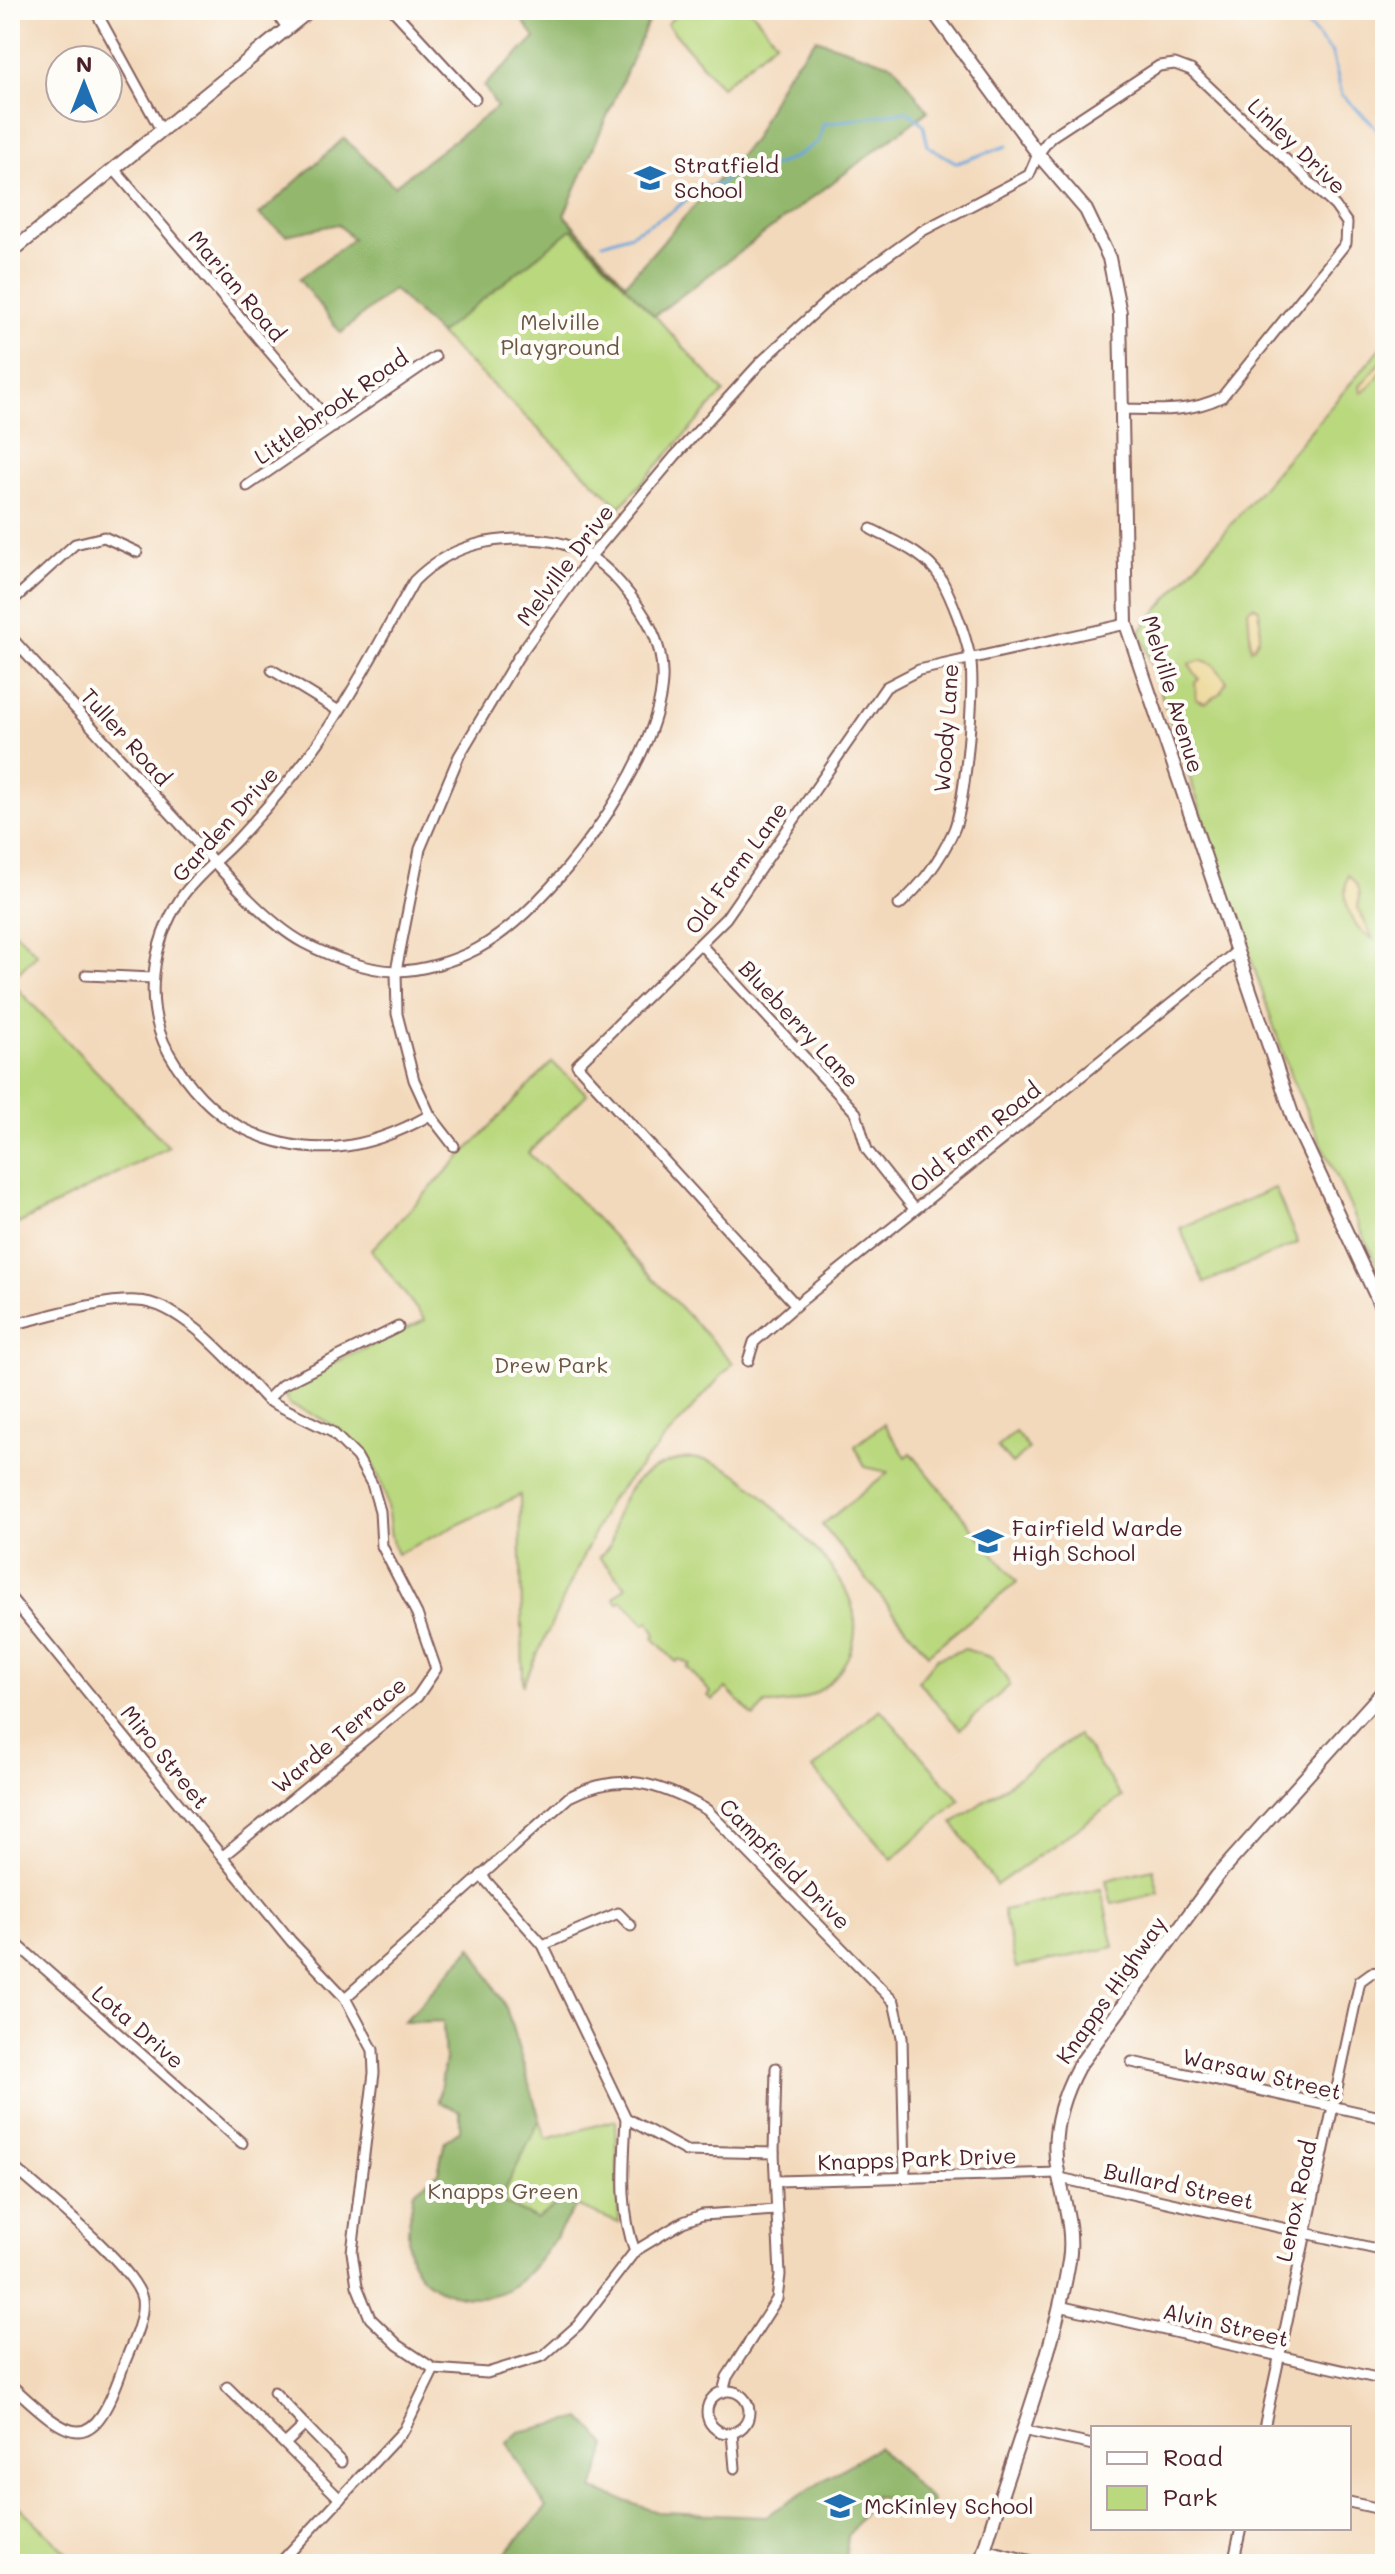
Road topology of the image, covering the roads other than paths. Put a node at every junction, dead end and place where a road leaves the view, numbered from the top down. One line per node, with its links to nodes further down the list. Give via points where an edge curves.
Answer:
1 (95, 10): 8 (street)
2 (274, 10): 6 (street)
3 (310, 10): 6 (street)
4 (393, 10): 7 (street)
5 (932, 10): 9 (street, Melville Avenue)
6 (287, 27): 8 (street)
7 (475, 99)
8 (161, 130): 10 (street)
9 (1038, 154): 13 (street, Melville Avenue, via 1086,210 1109,258 1120,313); 13 (street, Linley Drive, via 1051,137 1159,66 1175,64 1191,70 1347,223 1346,243 1222,397 1179,411); 18 (street, Melville Drive, via 1029,175 922,231 839,290 762,361)
10 (113, 168): 11 (street); 14 (street, Marian Road)
11 (10, 253)
12 (435, 357): 14 (street, Littlebrook Road)
13 (1124, 409): 20 (street, Melville Avenue)
14 (334, 427): 15 (street, Littlebrook Road)
15 (247, 486)
16 (871, 529): 22 (street, Woody Lane, via 919,555 939,576)
17 (137, 552): 19 (street, via 104,537 75,544)
18 (591, 556): 24 (street, Garden Drive, via 553,541 508,537 470,544 443,557 414,581); 29 (street, Melville Drive, via 518,657 459,756 420,849); 29 (street, via 646,613 660,654 661,700 638,758 608,817 504,930 478,949 444,963)
19 (10, 603)
20 (1126, 624): 22 (street, Old Farm Lane); 28 (street, Melville Avenue)
21 (10, 636): 25 (street, Tuller Road)
22 (970, 658): 26 (street, Woody Lane, via 965,769 955,830 921,885); 27 (street, Old Farm Lane, via 919,670 886,687)
23 (272, 670): 24 (street)
24 (339, 711): 25 (street, Garden Drive, via 285,786)
25 (215, 862): 29 (street, Tuller Road, via 302,942); 31 (street, Garden Drive, via 182,897 162,931)
26 (899, 905)
27 (702, 946): 34 (street, Blueberry Lane, via 856,1113 867,1150); 35 (street, Old Farm Lane, via 577,1065)
28 (1237, 951): 34 (street, Old Farm Road); 36 (street, Melville Avenue, via 1294,1120)
29 (396, 971): 32 (street, Melville Drive, via 404,1047)
30 (86, 975): 31 (street)
31 (153, 978): 32 (street, Garden Drive, via 163,1043 183,1077 226,1117 267,1140 305,1150 360,1144)
32 (430, 1115): 33 (street, Melville Drive)
33 (454, 1146)
34 (914, 1209): 35 (street, Old Farm Road)
35 (796, 1305): 39 (street, Old Farm Road, via 754,1342)
36 (1385, 1315)
37 (10, 1325): 40 (street, Warde Terrace, via 122,1301 154,1303 178,1315)
38 (398, 1327): 40 (street, via 282,1385)
39 (748, 1361)
40 (267, 1400): 43 (street, Warde Terrace, via 332,1432 357,1457 380,1511 382,1546 417,1614 436,1669 417,1697)
41 (10, 1597): 43 (street, Miro Street)
42 (1385, 1689): 58 (street, Knapps Highway, via 1217,1876 1078,2067 1064,2092 1059,2116)
43 (223, 1856): 49 (street, Miro Street)
44 (481, 1875): 47 (street); 49 (street, Campfield Drive); 59 (street, Campfield Drive, via 569,1797 591,1786 616,1781 646,1784 671,1790 707,1810 894,2002 902,2037)
45 (631, 1926): 47 (street, via 618,1913)
46 (10, 1938): 55 (street, Lota Drive)
47 (543, 1945): 53 (street)
48 (1385, 1971): 52 (street, Lenox Road, via 1360,1981)
49 (345, 1998): 67 (street, Miro Street, via 373,2050 352,2252 357,2286 370,2318)
50 (1132, 2062): 52 (street, Warsaw Street)
51 (776, 2068): 56 (street)
52 (1334, 2109): 54 (street, Warsaw Street); 62 (street, Lenox Road)
53 (626, 2118): 56 (street, via 686,2151); 63 (street, via 624,2194)
54 (1385, 2118)
55 (242, 2143)
56 (774, 2153): 60 (street)
57 (10, 2164): 69 (street, via 131,2275 142,2300 114,2394 94,2425 80,2432 57,2427)
58 (1059, 2175): 59 (street, Knapps Park Drive); 62 (street, Bullard Street); 65 (street, Knapps Highway, via 1070,2231)
59 (905, 2176): 60 (street, Knapps Park Drive)
60 (778, 2181): 61 (street)
61 (776, 2210): 63 (street, via 702,2215); 72 (street, via 777,2299 727,2377)
62 (1308, 2232): 64 (street, Bullard Street); 66 (street, Lenox Road)
63 (635, 2251): 67 (street, via 578,2325 543,2356 503,2371)
64 (1385, 2251)
65 (1059, 2306): 66 (street, Alvin Street); 75 (street, Knapps Highway)
66 (1279, 2355): 68 (street, Alvin Street); 74 (street, Lenox Road)
67 (434, 2369): 81 (street, via 404,2430)
68 (1385, 2380)
69 (10, 2384)
70 (227, 2387): 77 (street)
71 (274, 2392): 73 (street)
72 (723, 2392): 76 (street, via 743,2398 749,2410 745,2424); 76 (street, via 712,2398 706,2415 712,2427)
73 (305, 2425): 77 (street); 79 (street)
74 (1264, 2426)
75 (1022, 2430): 78 (street); 85 (street, Knapps Highway)
76 (732, 2433): 80 (street)
77 (285, 2444): 81 (street)
78 (1091, 2445)
79 (341, 2462)
80 (735, 2468)
81 (340, 2499): 86 (street)
82 (1351, 2502): 83 (street)
83 (1385, 2510)
84 (1241, 2530): 89 (street)
85 (984, 2549): 87 (street, Knapps Highway); 88 (street)
86 (279, 2564)
87 (980, 2564)
88 (1044, 2564)
89 (1233, 2564)

